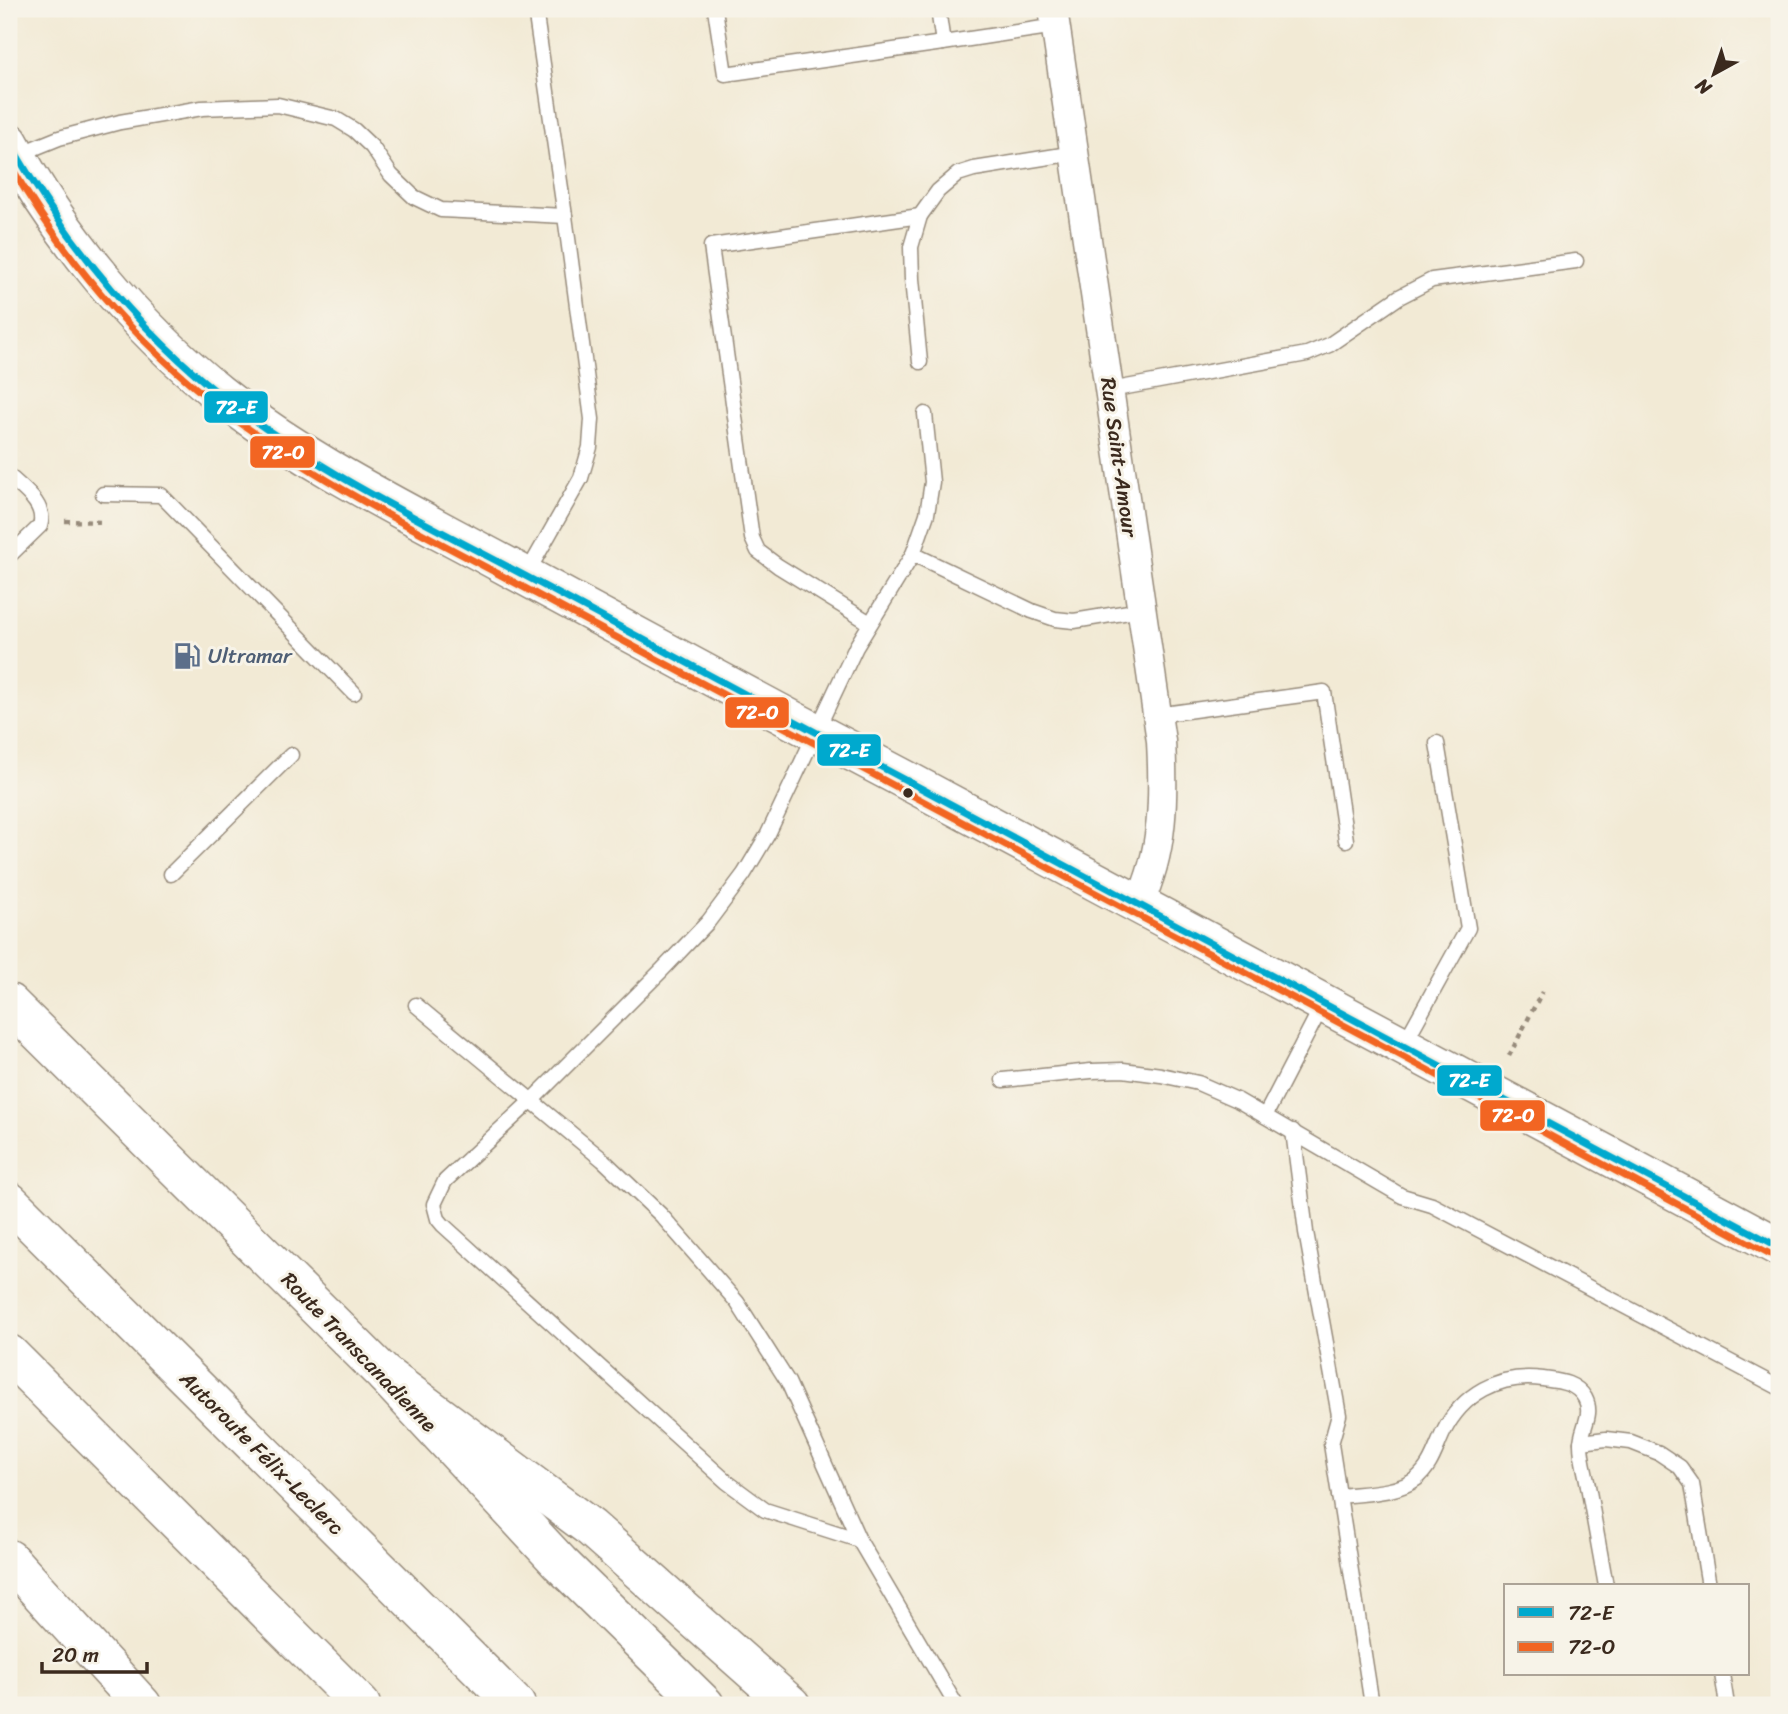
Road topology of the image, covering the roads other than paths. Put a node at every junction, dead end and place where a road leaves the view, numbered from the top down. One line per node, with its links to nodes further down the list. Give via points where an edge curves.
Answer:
1 (535, 9): 8 (lane)
2 (715, 9): 5 (lane, via 725,74)
3 (937, 9): 5 (lane)
4 (1055, 18): 5 (lane); 7 (street, Rue Saint-Amour)
5 (943, 43)
6 (11, 152): 8 (lane, via 120,122 202,108 278,105 336,119 354,130 414,197 441,210); 18 (main road, via 111,287 158,340 221,396 331,470)
7 (1075, 153): 9 (lane, via 958,174); 12 (street, Rue Saint-Amour)
8 (565, 216): 18 (lane, via 592,419 590,447 581,478)
9 (920, 216): 11 (lane, via 911,247); 20 (lane, via 712,246 752,538 758,551 778,566)
10 (1576, 261): 12 (lane, via 1432,280 1307,354)
11 (920, 362)
12 (1110, 390): 19 (street, Rue Saint-Amour)
13 (925, 414): 16 (lane, via 932,482)
14 (9, 475): 17 (lane, via 39,506 42,520)
15 (103, 494): 21 (lane, via 161,495)
16 (913, 554): 19 (lane, via 1055,619 1074,621); 20 (lane)
17 (9, 556)
18 (526, 576): 23 (main road)
19 (1141, 610): 22 (street, Rue Saint-Amour)
20 (870, 623): 23 (lane)
21 (354, 692)
22 (1157, 715): 26 (lane, via 1324,692); 28 (street, Rue Saint-Amour, via 1163,783 1161,828)
23 (816, 733): 28 (main road); 34 (lane, via 768,834 708,922)
24 (1437, 743): 32 (lane, via 1468,928)
25 (291, 755): 27 (lane)
26 (1346, 840)
27 (172, 874)
28 (1139, 903): 29 (main road)
29 (1324, 1002): 32 (main road); 35 (lane)
30 (9, 1003): 40 (main road, Route Transcanadienne)
31 (416, 1005): 34 (lane)
32 (1404, 1045): 38 (main road)
33 (1003, 1080): 35 (lane, via 1091,1071 1161,1075 1198,1083)
34 (532, 1100): 44 (lane, via 661,1214 737,1302 788,1382); 44 (lane, via 445,1181 433,1204 438,1219 727,1482 765,1510)
35 (1265, 1116): 36 (lane)
36 (1293, 1131): 41 (lane, via 1402,1196 1432,1205); 43 (lane, via 1339,1415 1331,1444)
37 (9, 1201): 53 (main road, Autoroute Félix-Leclerc)
38 (1779, 1247)
39 (9, 1354): 48 (main road)
40 (385, 1375): 54 (main road, Route Transcanadienne, via 560,1563); 55 (main road, via 591,1528)
41 (1778, 1387)
42 (1581, 1442): 43 (lane, via 1589,1417 1585,1398 1573,1385 1536,1378 1506,1380 1464,1401 1435,1454 1413,1481 1395,1489); 46 (lane); 47 (lane, via 1631,1443 1680,1467 1692,1484)
43 (1339, 1496): 57 (lane)
44 (859, 1540): 56 (lane)
45 (9, 1559): 50 (main road)
46 (1606, 1584)
47 (1709, 1584)
48 (285, 1629): 51 (main road); 52 (main road)
49 (1722, 1676): 58 (lane)
50 (142, 1705)
51 (342, 1705)
52 (361, 1705)
53 (516, 1705)
54 (705, 1705)
55 (791, 1705)
56 (956, 1705)
57 (1372, 1705)
58 (1727, 1705)

